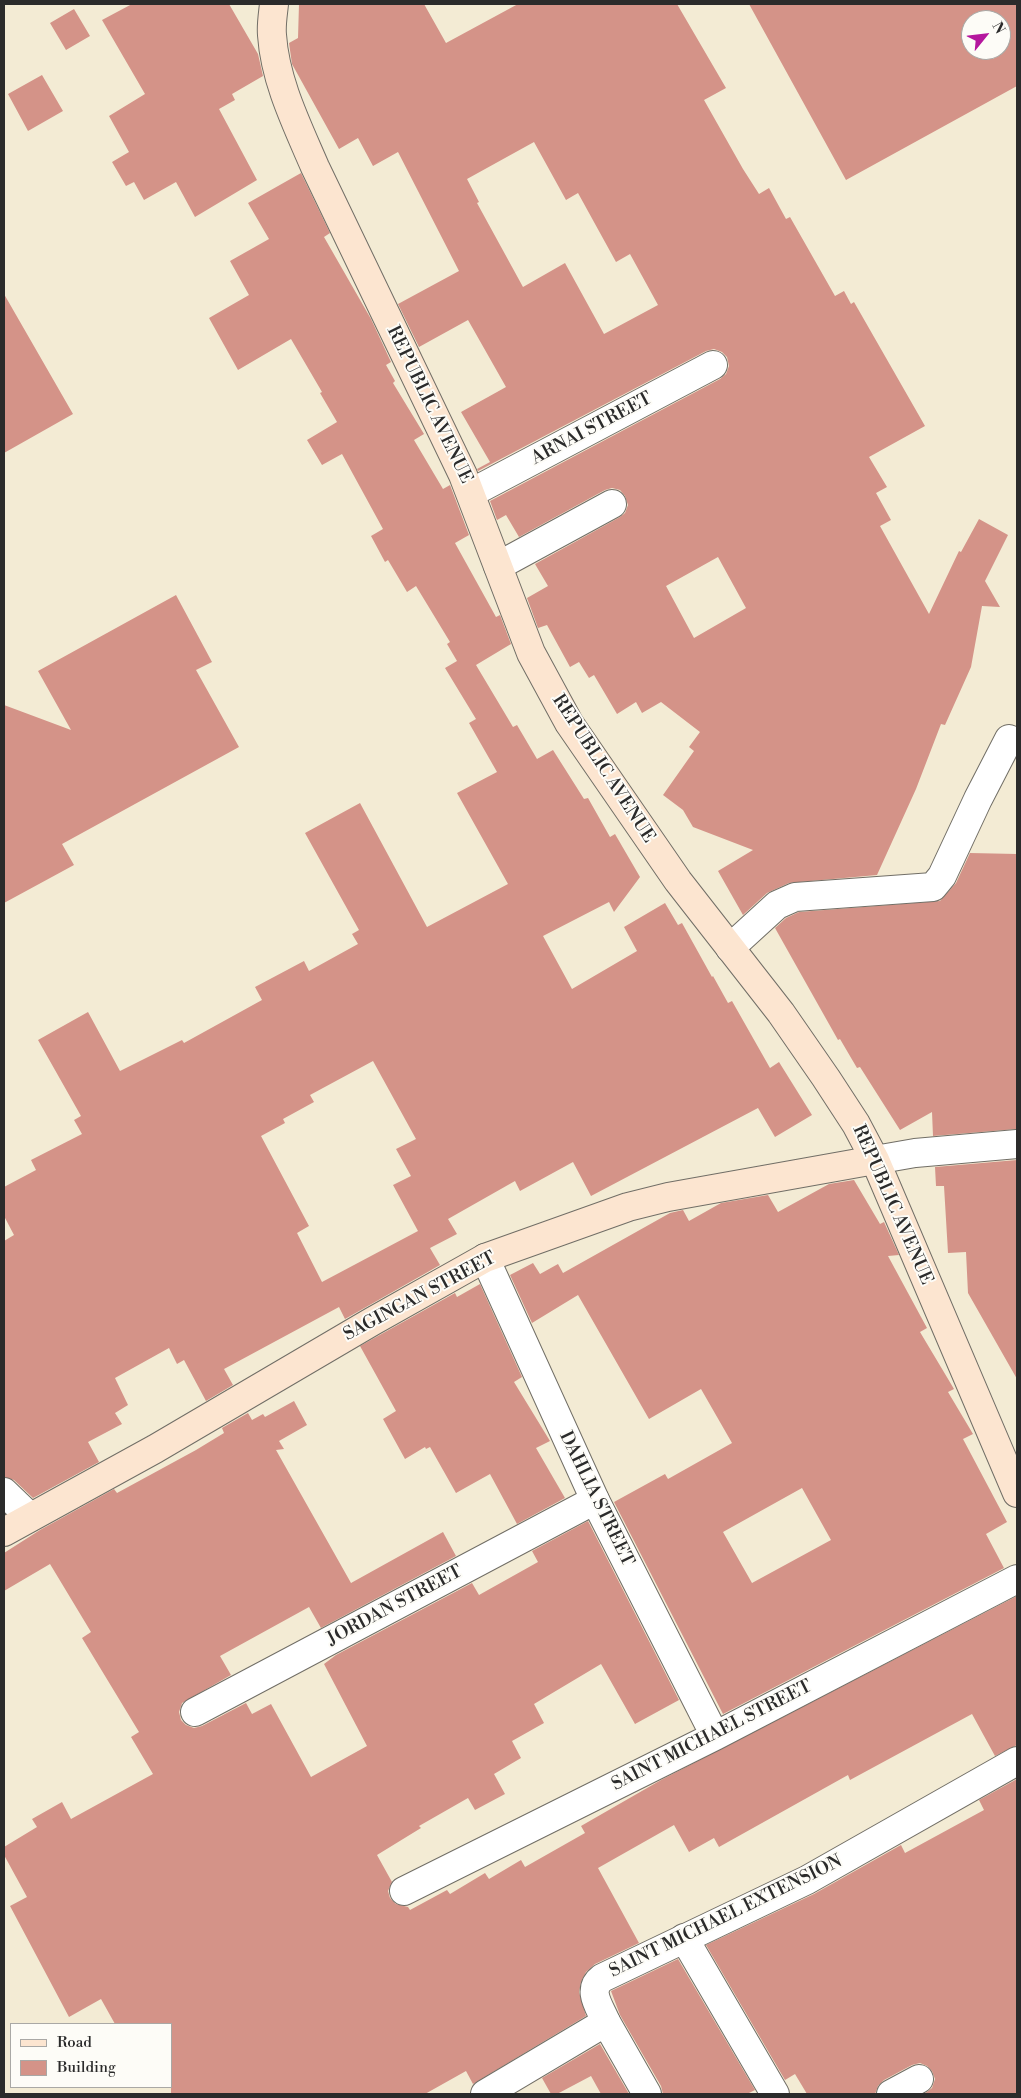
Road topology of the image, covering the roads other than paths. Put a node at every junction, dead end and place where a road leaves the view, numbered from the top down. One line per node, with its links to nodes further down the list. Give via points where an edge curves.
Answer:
1 (274, 4): 3 (main road, REPUBLIC AVENUE, via 272,34 280,78 291,113)
2 (713, 365): 3 (street, ARNAI STREET)
3 (471, 493): 5 (main road, REPUBLIC AVENUE)
4 (612, 504): 5 (street)
5 (498, 566): 7 (main road, REPUBLIC AVENUE, via 531,653 569,723 678,881)
6 (1010, 739): 7 (street, via 942,876 933,887 795,897 777,905)
7 (730, 948): 9 (main road, REPUBLIC AVENUE, via 826,1078)
8 (1017, 1144): 9 (street)
9 (875, 1160): 10 (main road, SAGINGAN STREET, via 628,1207); 12 (main road, REPUBLIC AVENUE)
10 (486, 1258): 13 (street, DAHLIA STREET); 14 (main road, SAGINGAN STREET, via 155,1450)
11 (4, 1492): 14 (street)
12 (1017, 1494)
13 (595, 1500): 17 (street, JORDAN STREET); 18 (street, DAHLIA STREET)
14 (30, 1517): 15 (main road, SAGINGAN STREET)
15 (4, 1532)
16 (1017, 1579): 18 (street, SAINT MICHAEL STREET)
17 (195, 1712)
18 (715, 1736): 20 (street, SAINT MICHAEL STREET)
19 (1017, 1761): 21 (street, SAINT MICHAEL EXTENSION, via 807,1880)
20 (404, 1891)
21 (684, 1938): 22 (street, SAINT MICHAEL EXTENSION, via 595,1983 593,1990); 27 (street)
22 (606, 2022): 24 (street); 26 (street, SAINT MICHAEL EXTENSION)
23 (919, 2078): 28 (street)
24 (518, 2086): 25 (street)
25 (485, 2094)
26 (647, 2094)
27 (774, 2094)
28 (891, 2094)

